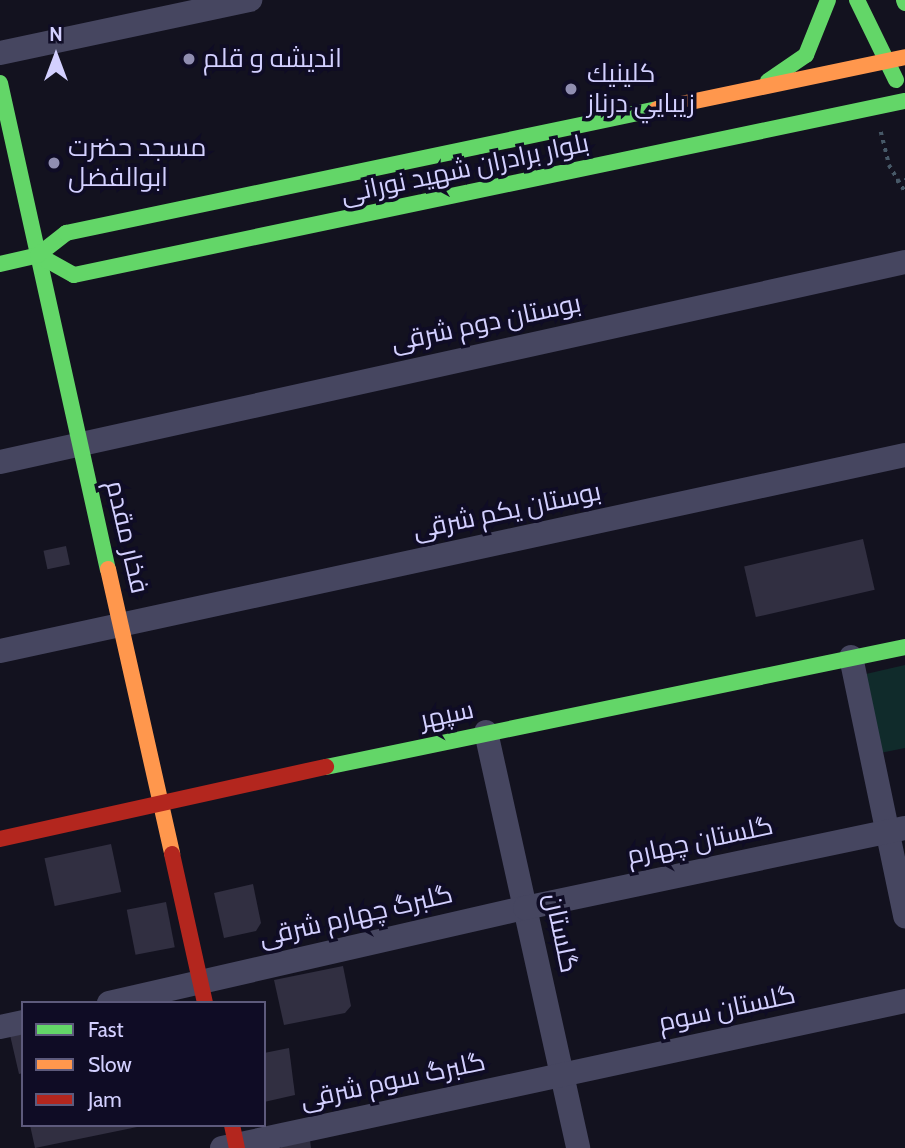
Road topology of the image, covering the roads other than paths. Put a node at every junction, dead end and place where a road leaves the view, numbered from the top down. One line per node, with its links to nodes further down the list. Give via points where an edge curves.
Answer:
1 (250, 0): 4 (street)
2 (828, 0): 8 (main road, via 806,55)
3 (857, 0): 6 (main road)
4 (0, 53)
5 (905, 57): 6 (main road, بلوار برادران شهید نورانی)
6 (887, 62): 8 (main road, بلوار برادران شهید نورانی); 9 (main road)
7 (0, 83): 11 (main road, فخار مقدم)
8 (750, 91): 10 (main road, بلوار برادران شهید نورانی)
9 (905, 99): 10 (main road, بلوار برادران شهید نورانی)
10 (518, 161): 11 (main road, بلوار برادران شهید نورانی, via 66,233); 11 (main road, بلوار برادران شهید نورانی, via 74,275)
11 (38, 255): 13 (main road, بلوار برادران شهید نورانی); 14 (main road, فخار مقدم)
12 (905, 262): 14 (street, بوستان دوم شرقی)
13 (0, 264)
14 (80, 443): 16 (street, بوستان دوم شرقی); 17 (main road, فخار مقدم)
15 (905, 455): 17 (street, بوستان یکم شرقی)
16 (0, 462)
17 (121, 625): 19 (street, بوستان یکم شرقی); 22 (main road, فخار مقدم)
18 (905, 647): 20 (main road, سپهر)
19 (0, 651)
20 (851, 657): 21 (main road, سپهر); 23 (street)
21 (486, 732): 22 (main road, سپهر); 25 (street, گلستان)
22 (160, 802): 24 (main road, سپهر); 27 (main road, فخار مقدم)
23 (896, 830): 25 (street, گلستان چهارم); 26 (street)
24 (0, 839)
25 (525, 908): 27 (street, گلبرگ چهارم شرقی); 32 (street, گلستان)
26 (905, 916)
27 (203, 993): 28 (street, گلبرگ چهارم شرقی)
28 (128, 1001)
29 (905, 1001): 32 (street, گلستان سوم)
30 (21, 1022): 31 (street)
31 (0, 1027)
32 (561, 1074): 33 (street, گلبرگ سوم شرقی); 34 (street, گلستان)
33 (232, 1141)
34 (578, 1148)

